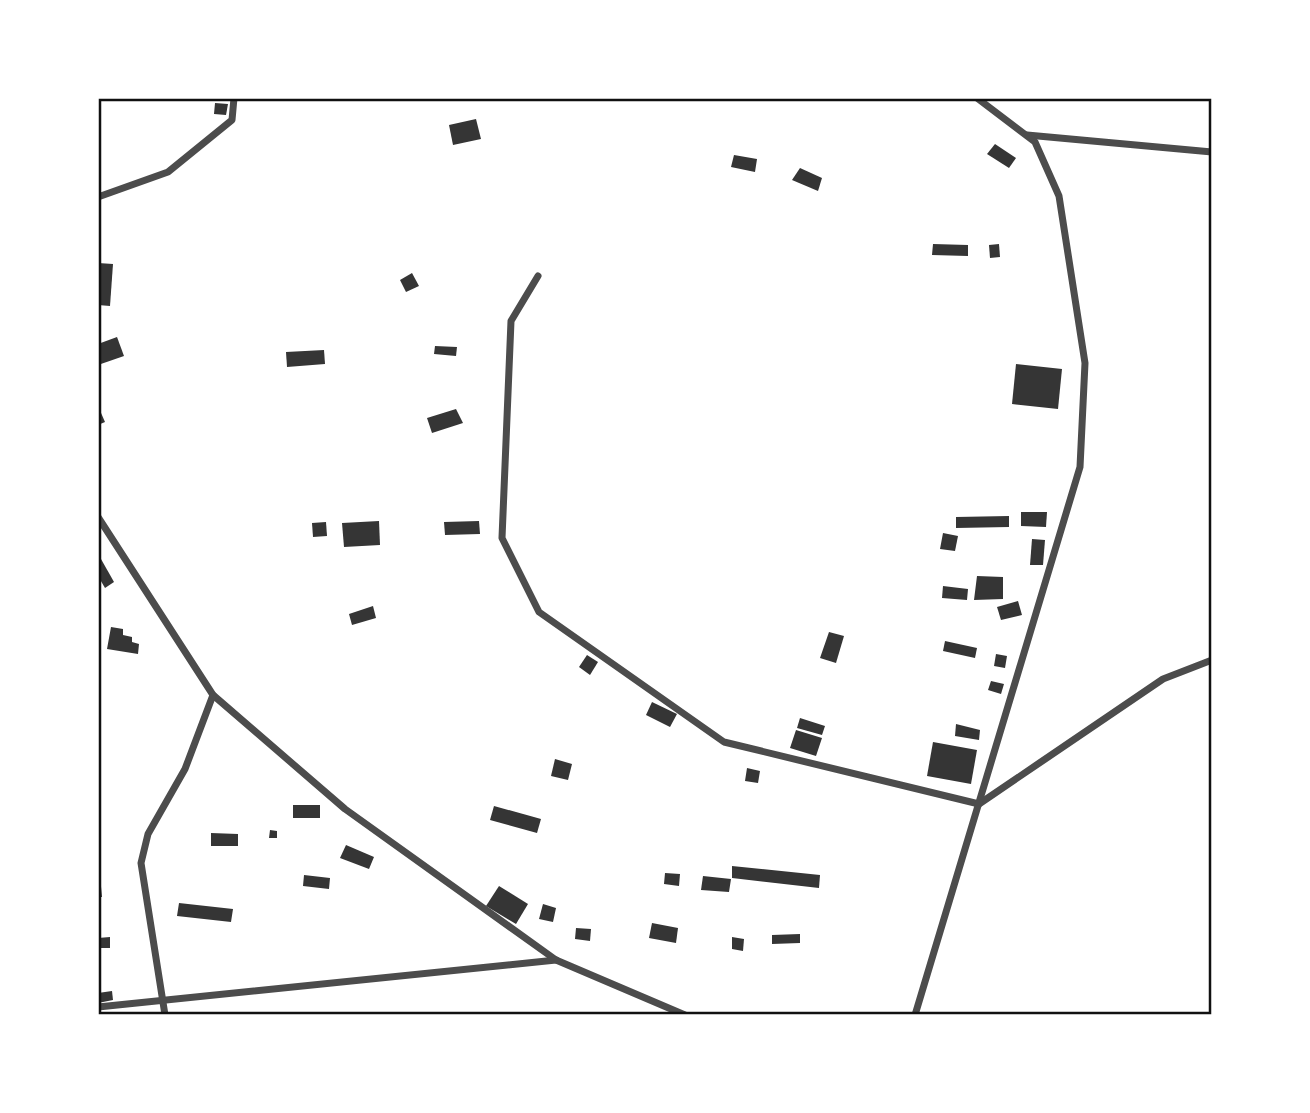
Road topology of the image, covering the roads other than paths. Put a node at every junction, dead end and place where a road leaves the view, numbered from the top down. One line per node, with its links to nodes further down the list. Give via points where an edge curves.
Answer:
1 (234, 98): 5 (street, via 232,120 168,172)
2 (977, 98): 3 (street)
3 (1026, 135): 4 (street); 10 (street, via 1035,142 1059,196 1085,363 1080,467)
4 (1212, 152)
5 (98, 197)
6 (538, 276): 10 (street, via 511,321 502,538 539,612 724,742)
7 (98, 517): 9 (street)
8 (1212, 660): 10 (street, via 1163,679)
9 (213, 695): 11 (street, via 345,809); 12 (street, via 185,769 148,834 141,863)
10 (979, 804): 16 (street)
11 (556, 960): 12 (street); 15 (street)
12 (163, 1001): 13 (street); 14 (street)
13 (98, 1007)
14 (165, 1015)
15 (685, 1015)
16 (915, 1015)

